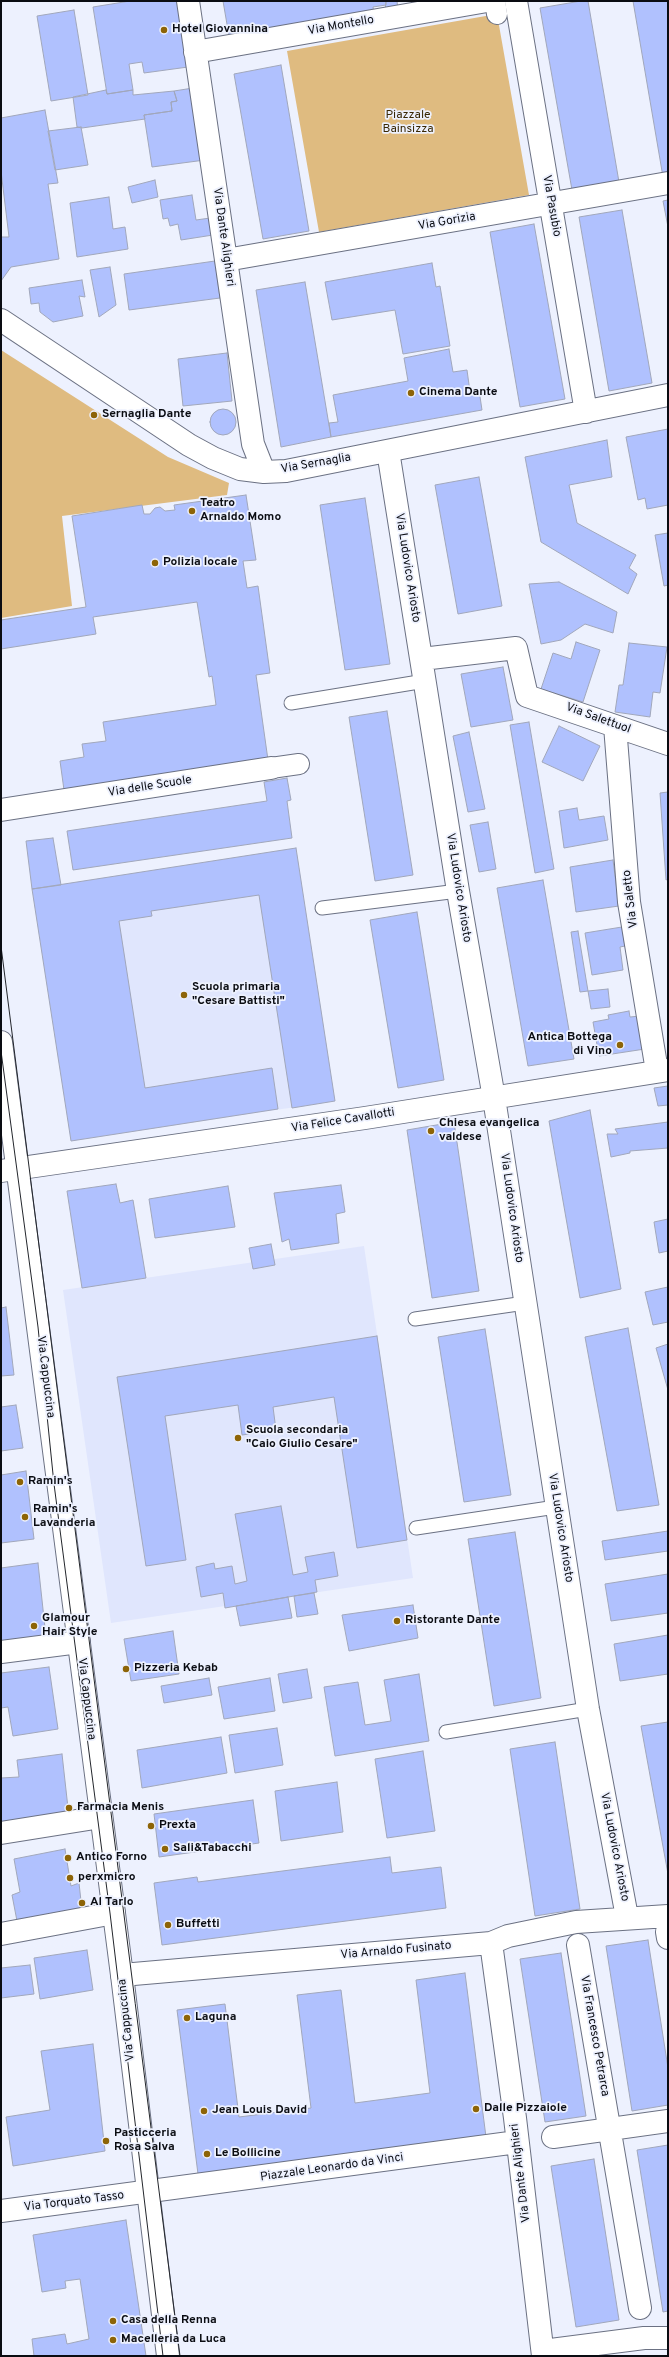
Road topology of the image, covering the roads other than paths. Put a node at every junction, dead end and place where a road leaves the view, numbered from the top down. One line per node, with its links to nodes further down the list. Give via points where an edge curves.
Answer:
1 (188, 1): 4 (street, Via Dante Alighieri)
2 (516, 1): 6 (street, Via Pasubio)
3 (493, 5): 4 (street, Via Montello)
4 (195, 52): 7 (street, Via Dante Alighieri)
5 (668, 183): 6 (street, Via Gorizia)
6 (536, 202): 7 (street, Via Gorizia); 10 (street, Via Pasubio)
7 (226, 260): 12 (street, Via Dante Alighieri, via 253,444)
8 (1, 320): 12 (street, Via Sernaglia, via 189,445 240,469)
9 (668, 395): 10 (street, Via Sernaglia)
10 (586, 412): 11 (street, Via Sernaglia)
11 (388, 451): 12 (street, Via Sernaglia, via 286,471); 13 (street, Via Ludovico Ariosto)
12 (264, 472)
13 (422, 659): 14 (street, Via Ludovico Ariosto); 16 (street, Via Salettuol, via 516,648 527,696)
14 (425, 681): 15 (lane); 21 (street, Via Ludovico Ariosto)
15 (291, 703)
16 (615, 726): 17 (street, Via Salettuol); 24 (street, Via Saletto, via 630,902)
17 (668, 744)
18 (299, 764): 19 (street, Via delle Scuole)
19 (270, 768): 20 (street, Via delle Scuole)
20 (1, 810)
21 (458, 891): 22 (lane); 25 (street, Via Ludovico Ariosto)
22 (322, 908)
23 (1, 1042): 26 (street, Via Cappuccina)
24 (662, 1071): 25 (street, Via Felice Cavallotti)
25 (494, 1098): 26 (street, Via Felice Cavallotti); 27 (street, Via Ludovico Ariosto)
26 (9, 1170): 31 (street, Via Cappuccina)
27 (525, 1303): 28 (lane); 29 (street, Via Ludovico Ariosto)
28 (415, 1319)
29 (556, 1506): 30 (lane); 33 (street, Via Ludovico Ariosto)
30 (416, 1528)
31 (79, 1642): 32 (street); 35 (street, Via Cappuccina)
32 (1, 1652)
33 (588, 1709): 34 (lane); 38 (street, Via Ludovico Ariosto)
34 (446, 1732)
35 (101, 1817): 36 (street); 37 (street, Via Cappuccina)
36 (1, 1833)
37 (114, 1913): 40 (street); 43 (street, Via Cappuccina)
38 (627, 1917): 39 (street, Via Arnaldo Fusinato); 41 (street, Via Arnaldo Fusinato, via 576,1922 508,1936)
39 (668, 1928)
40 (1, 1934)
41 (491, 1943): 43 (street, Via Arnaldo Fusinato); 47 (street, Via Dante Alighieri)
42 (578, 1945): 45 (street, Via Francesco Petrarca)
43 (122, 1975): 48 (street, Via Cappuccina)
44 (668, 2121): 45 (street)
45 (611, 2128): 46 (street); 50 (street, Via Francesco Petrarca)
46 (553, 2137)
47 (517, 2142): 48 (street, Piazzale Leonardo da Vinci); 52 (street, Via Dante Alighieri)
48 (147, 2193): 49 (street, Via Torquato Tasso); 53 (street, Via Cappuccina)
49 (1, 2211)
50 (640, 2308)
51 (668, 2338): 52 (street, via 644,2338)
52 (543, 2353)
53 (168, 2356)

